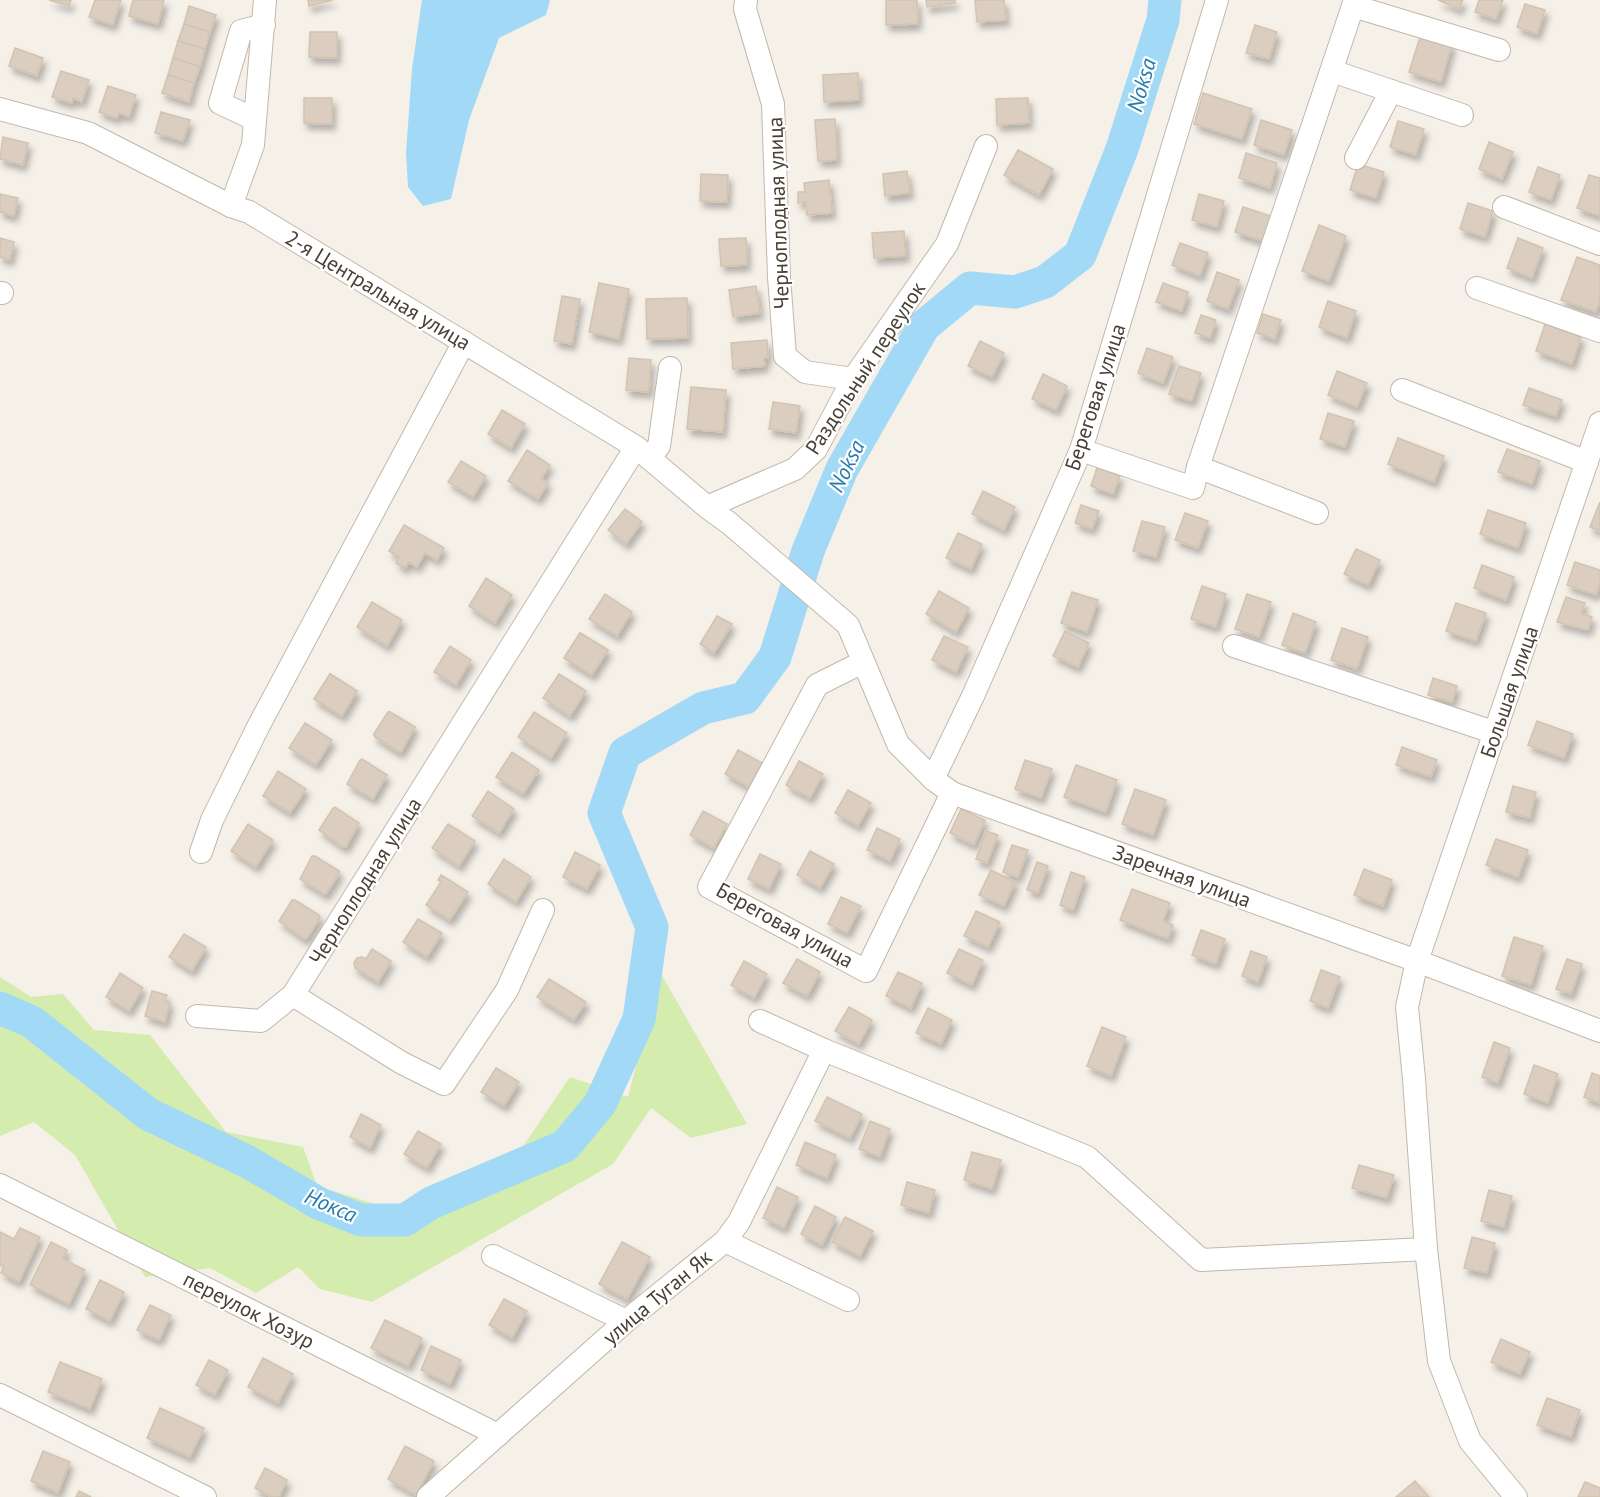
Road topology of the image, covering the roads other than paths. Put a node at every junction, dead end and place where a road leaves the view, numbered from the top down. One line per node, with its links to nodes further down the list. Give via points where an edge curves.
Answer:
1 (265, 0): 5 (street)
2 (746, 0): 21 (street, Черноплодная улица, via 773,105 785,356 805,372)
3 (1217, 0): 24 (street, Береговая улица)
4 (1354, 3): 6 (street); 7 (street)
5 (264, 26): 11 (street); 11 (street, via 241,31 220,103)
6 (1499, 50)
7 (1332, 71): 8 (street); 27 (street)
8 (1391, 91): 10 (street); 13 (street)
9 (0, 109): 14 (street, 2-я Центральная улица, via 88,133)
10 (1462, 115)
11 (254, 119): 14 (street, via 253,145)
12 (986, 146): 21 (street, Раздольный переулок, via 947,244)
13 (1356, 158)
14 (231, 206): 19 (street, 2-я Центральная улица, via 249,212)
15 (1504, 207): 16 (street)
16 (1600, 244)
17 (1477, 288): 18 (street)
18 (1600, 331)
19 (464, 342): 25 (street, 2-я Центральная улица); 36 (street, via 259,725 212,820)
20 (670, 368): 25 (street, Черноплодная улица, via 659,446)
21 (853, 379): 28 (street, Раздольный переулок, via 816,448 795,469)
22 (1402, 390): 26 (street)
23 (1600, 423): 26 (street, Большая улица)
24 (1081, 450): 27 (street, via 1193,488); 34 (street, Береговая улица)
25 (642, 453): 28 (street, 2-я Центральная улица); 39 (street, Черноплодная улица)
26 (1587, 462): 33 (street, Большая улица)
27 (1198, 467): 29 (street)
28 (707, 507): 30 (street, 2-я Центральная улица)
29 (1317, 513)
30 (848, 625): 32 (street, Заречная улица)
31 (1234, 646): 33 (street)
32 (863, 662): 34 (street, Заречная улица, via 898,744); 35 (street, Береговая улица, via 817,685 709,887 866,971)
33 (1496, 733): 38 (street, Большая улица)
34 (933, 779): 35 (street, Заречная улица)
35 (952, 793): 38 (street, Заречная улица)
36 (201, 852)
37 (543, 910): 39 (street, via 507,990 444,1084 402,1063)
38 (1417, 961): 42 (street, Заречная улица); 46 (street, Большая улица, via 1407,1007)
39 (293, 995): 40 (street, Черноплодная улица, via 261,1021)
40 (197, 1016)
41 (760, 1021): 43 (street)
42 (1600, 1031)
43 (824, 1050): 45 (street, улица Туган Як, via 740,1222); 46 (street, via 1087,1157 1201,1260)
44 (0, 1185): 51 (street, переулок Хозур)
45 (725, 1241): 48 (street); 49 (street, улица Туган Як)
46 (1426, 1249): 52 (street, Большая улица, via 1440,1361 1470,1441)
47 (493, 1256): 49 (street)
48 (848, 1300)
49 (626, 1321): 51 (street, улица Туган Як)
50 (0, 1395): 53 (street)
51 (498, 1435): 54 (street, улица Туган Як)
52 (1515, 1496)
53 (204, 1497)
54 (429, 1497)

